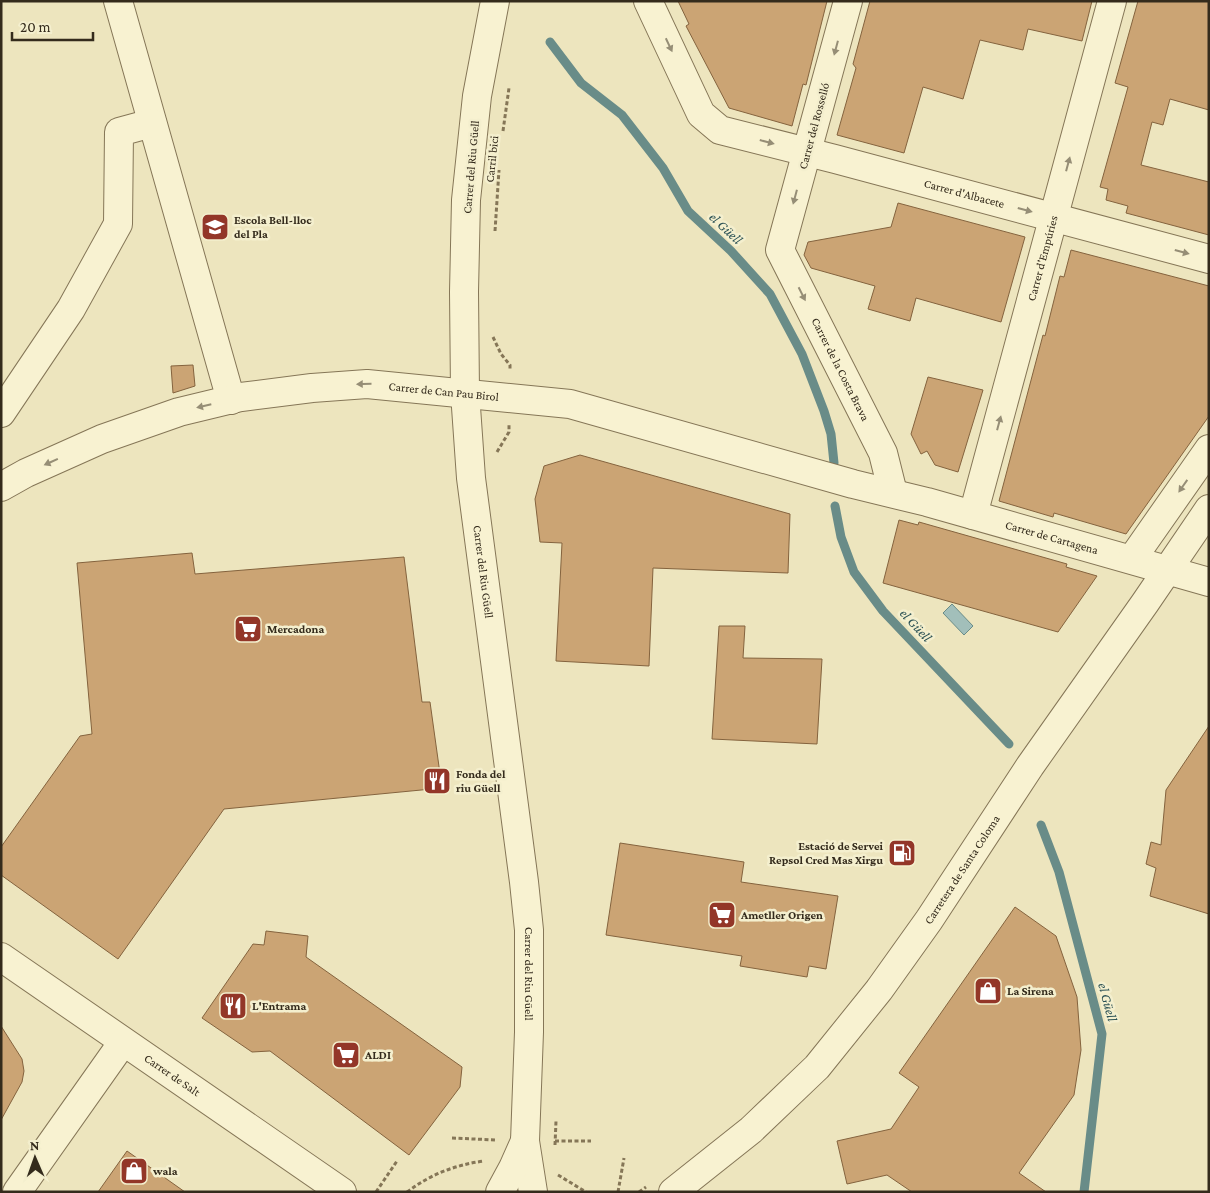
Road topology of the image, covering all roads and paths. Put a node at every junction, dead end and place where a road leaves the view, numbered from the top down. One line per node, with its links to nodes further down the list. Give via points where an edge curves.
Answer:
1 (118, 1): 7 (street)
2 (495, 1): 15 (street, Carrer del Riu Güell, via 477,96 466,200)
3 (648, 1): 9 (street, Carrer d'Albacete, one-way to 9, via 701,114 720,130)
4 (848, 1): 9 (street, Carrer del Rosselló, one-way to 9)
5 (1112, 1): 11 (street, Carrer d'Empúries, one-way to 5)
6 (509, 88): 8 (path, Carril bici)
7 (152, 123): 16 (street); 17 (street, via 119,132 118,224 71,309)
8 (503, 136)
9 (807, 153): 11 (street, Carrer d'Albacete, one-way to 11); 13 (street, Carrer del Rosselló, one-way to 13)
10 (500, 165): 12 (path, Carril bici)
11 (1054, 218): 14 (street, Carrer d'Albacete, one-way to 14); 22 (street, Carrer d'Empúries, one-way to 11)
12 (495, 231)
13 (780, 250): 20 (street, Carrer de la Costa Brava, one-way to 20, via 883,453)
14 (1209, 259)
15 (465, 393): 16 (street, Carrer de Can Pau Birol, one-way to 16, via 367,384 312,388); 20 (street, Carrer de Can Pau Birol, via 570,404); 28 (street, Carrer del Riu Güell, via 471,478 529,930)
16 (232, 400): 19 (street, Carrer de Can Pau Birol, one-way to 19, via 179,412 102,439)
17 (1, 413)
18 (1209, 449): 23 (street, one-way to 23)
19 (1, 487)
20 (893, 494): 22 (street, Carrer de Cartagena)
21 (1209, 509): 24 (street, Carretera de Santa Coloma)
22 (973, 515): 23 (street, Carrer de Cartagena)
23 (1132, 559): 24 (street, Carrer de Cartagena)
24 (1168, 569): 25 (street, Carrer de Cartagena); 39 (street, Carretera de Santa Coloma, via 879,990 817,1068 751,1130)
25 (1209, 582)
26 (1, 958): 27 (street, Carrer de Salt)
27 (123, 1042): 32 (street); 33 (street, Carrer de Salt)
28 (525, 1141): 35 (street, Carrer del Riu Güell); 36 (street, Carrer del Riu Güell)
29 (624, 1158): 38 (path)
30 (397, 1161): 34 (path)
31 (555, 1173): 37 (path)
32 (17, 1192)
33 (342, 1192)
34 (376, 1192)
35 (500, 1192)
36 (533, 1192)
37 (586, 1192)
38 (618, 1192)
39 (673, 1192)

